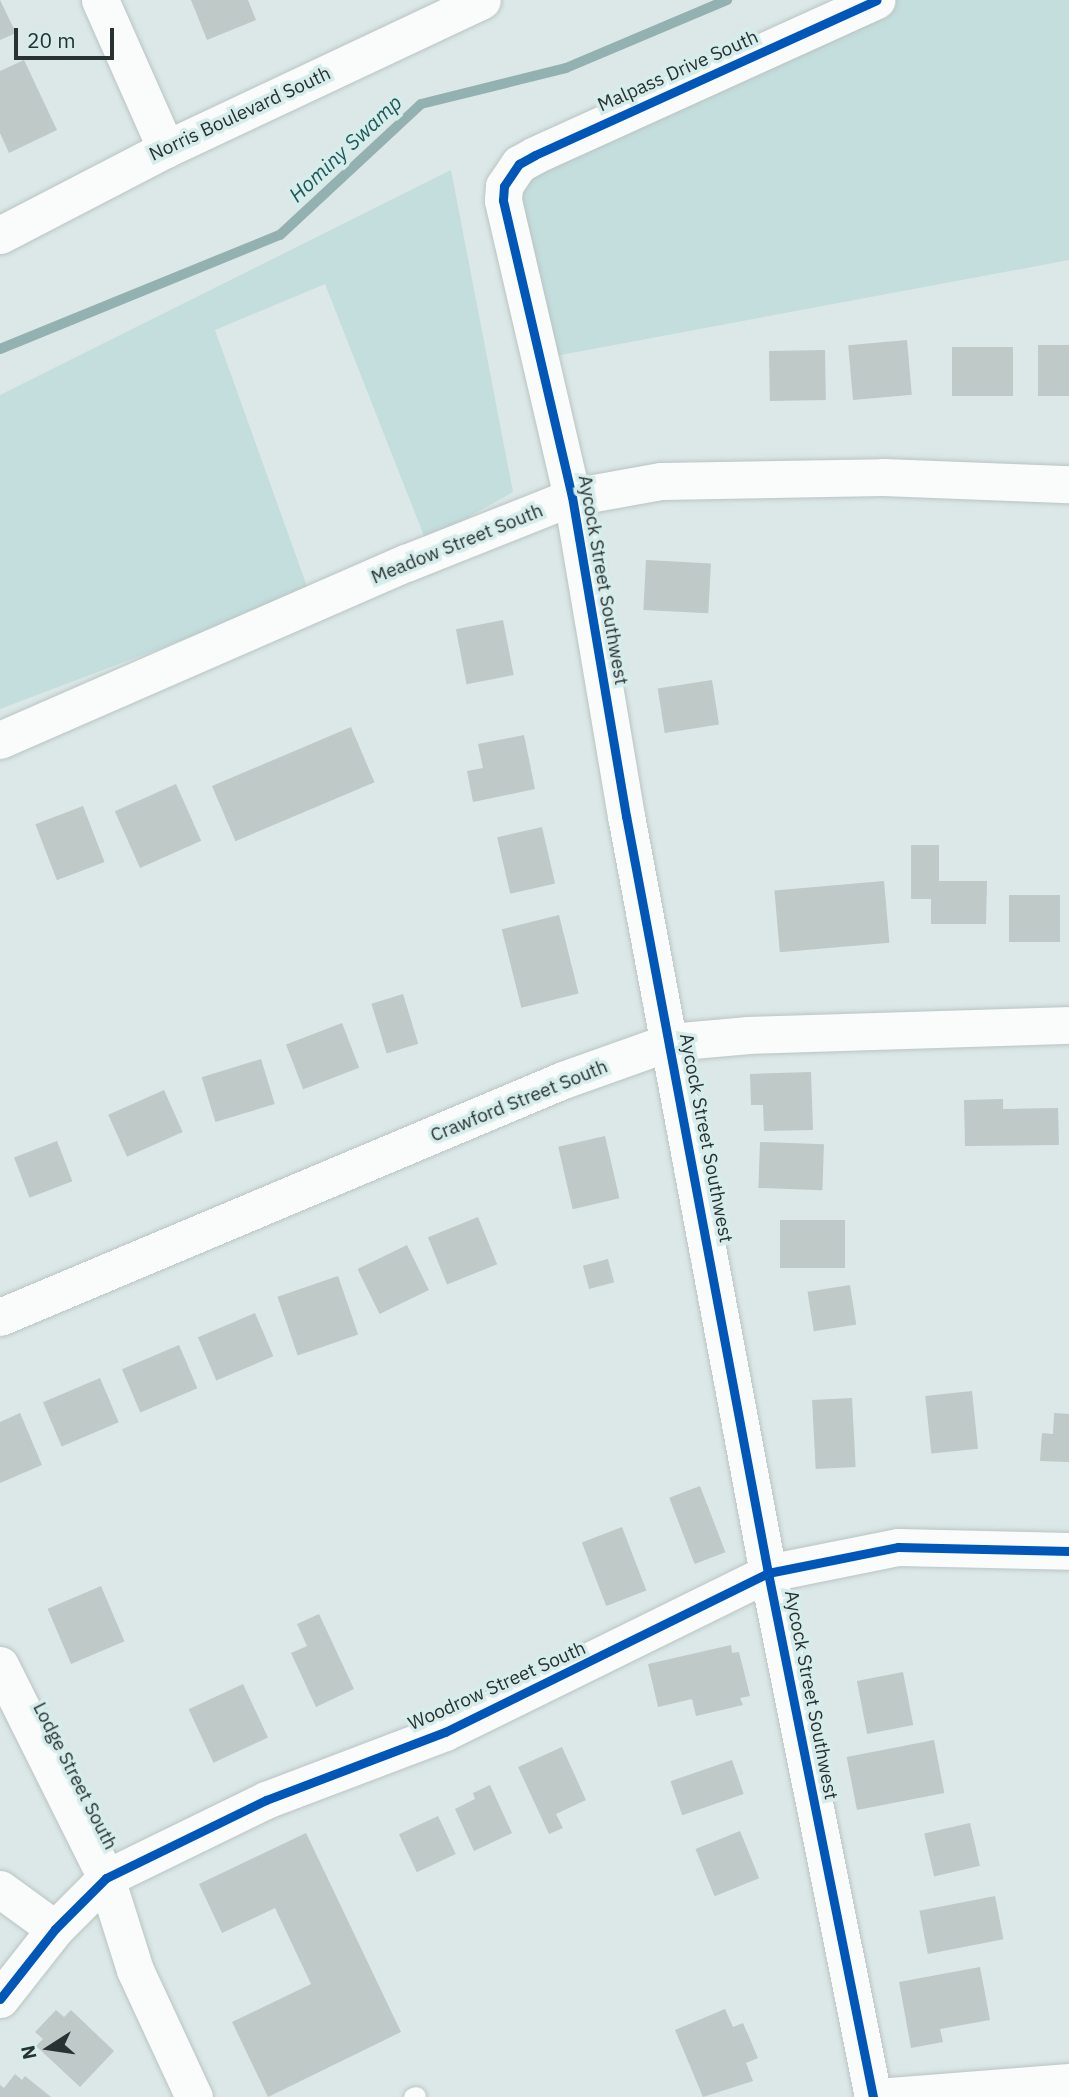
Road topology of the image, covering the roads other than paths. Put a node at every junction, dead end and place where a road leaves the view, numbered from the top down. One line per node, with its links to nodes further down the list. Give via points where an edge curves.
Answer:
1 (100, 0): 4 (street)
2 (482, 0): 4 (street, Norris Boulevard South)
3 (877, 0): 5 (street, Malpass Drive South, via 535,155 519,164)
4 (166, 149): 6 (street, Norris Boulevard South)
5 (504, 186): 8 (street, Aycock Street Southwest, via 510,243)
6 (0, 235)
7 (1069, 484): 8 (street, Meadow Street South, via 883,477 661,481)
8 (572, 497): 9 (street, Meadow Street South, via 406,563); 11 (street, Aycock Street Southwest)
9 (0, 740)
10 (1069, 1025): 11 (street, Crawford Street South, via 749,1035)
11 (670, 1042): 12 (street, Crawford Street South, via 563,1080); 14 (street, Aycock Street Southwest)
12 (0, 1317)
13 (1069, 1551): 14 (street, Woodrow Street South, via 898,1547)
14 (768, 1573): 16 (street, Woodrow Street South, via 445,1732 266,1800); 22 (street, Aycock Street Southwest)
15 (0, 1665): 16 (street, Lodge Street South)
16 (106, 1878): 18 (street, Woodrow Street South); 21 (street, Lodge Street South, via 135,1970)
17 (0, 1889): 18 (street)
18 (55, 1929): 19 (street, Woodrow Street South)
19 (0, 1999)
20 (1069, 2082): 22 (street)
21 (194, 2097)
22 (875, 2097)

